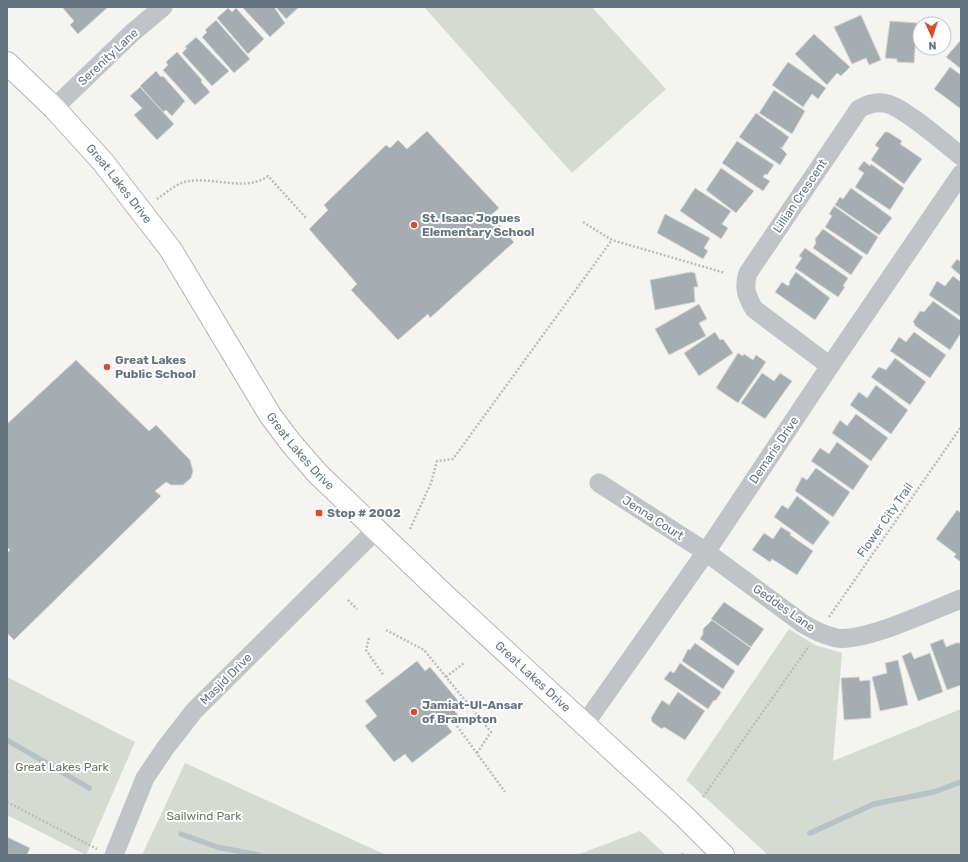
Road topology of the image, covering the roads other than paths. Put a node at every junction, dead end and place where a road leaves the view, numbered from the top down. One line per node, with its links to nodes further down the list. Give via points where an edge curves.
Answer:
1 (163, 7): 3 (street, Serenity Lane)
2 (7, 63): 3 (street, Great Lakes Drive)
3 (54, 108): 8 (street, Great Lakes Drive, via 103,162 170,250 270,415 291,443 318,474)
4 (961, 156): 6 (street, Lillian Crescent, via 898,108 878,103 866,105 859,109 748,273 745,287 754,309)
5 (961, 174): 6 (street, Demaris Drive)
6 (830, 366): 9 (street, Demaris Drive)
7 (599, 483): 9 (street, Jenna Court)
8 (376, 530): 11 (street, Great Lakes Drive); 12 (street, Masjid Drive, via 194,711 145,778)
9 (706, 552): 10 (street, Geddes Lane, via 802,623 837,638 862,637); 11 (street, Demaris Drive)
10 (961, 599)
11 (584, 725): 13 (street, Great Lakes Drive)
12 (107, 852)
13 (723, 855)

